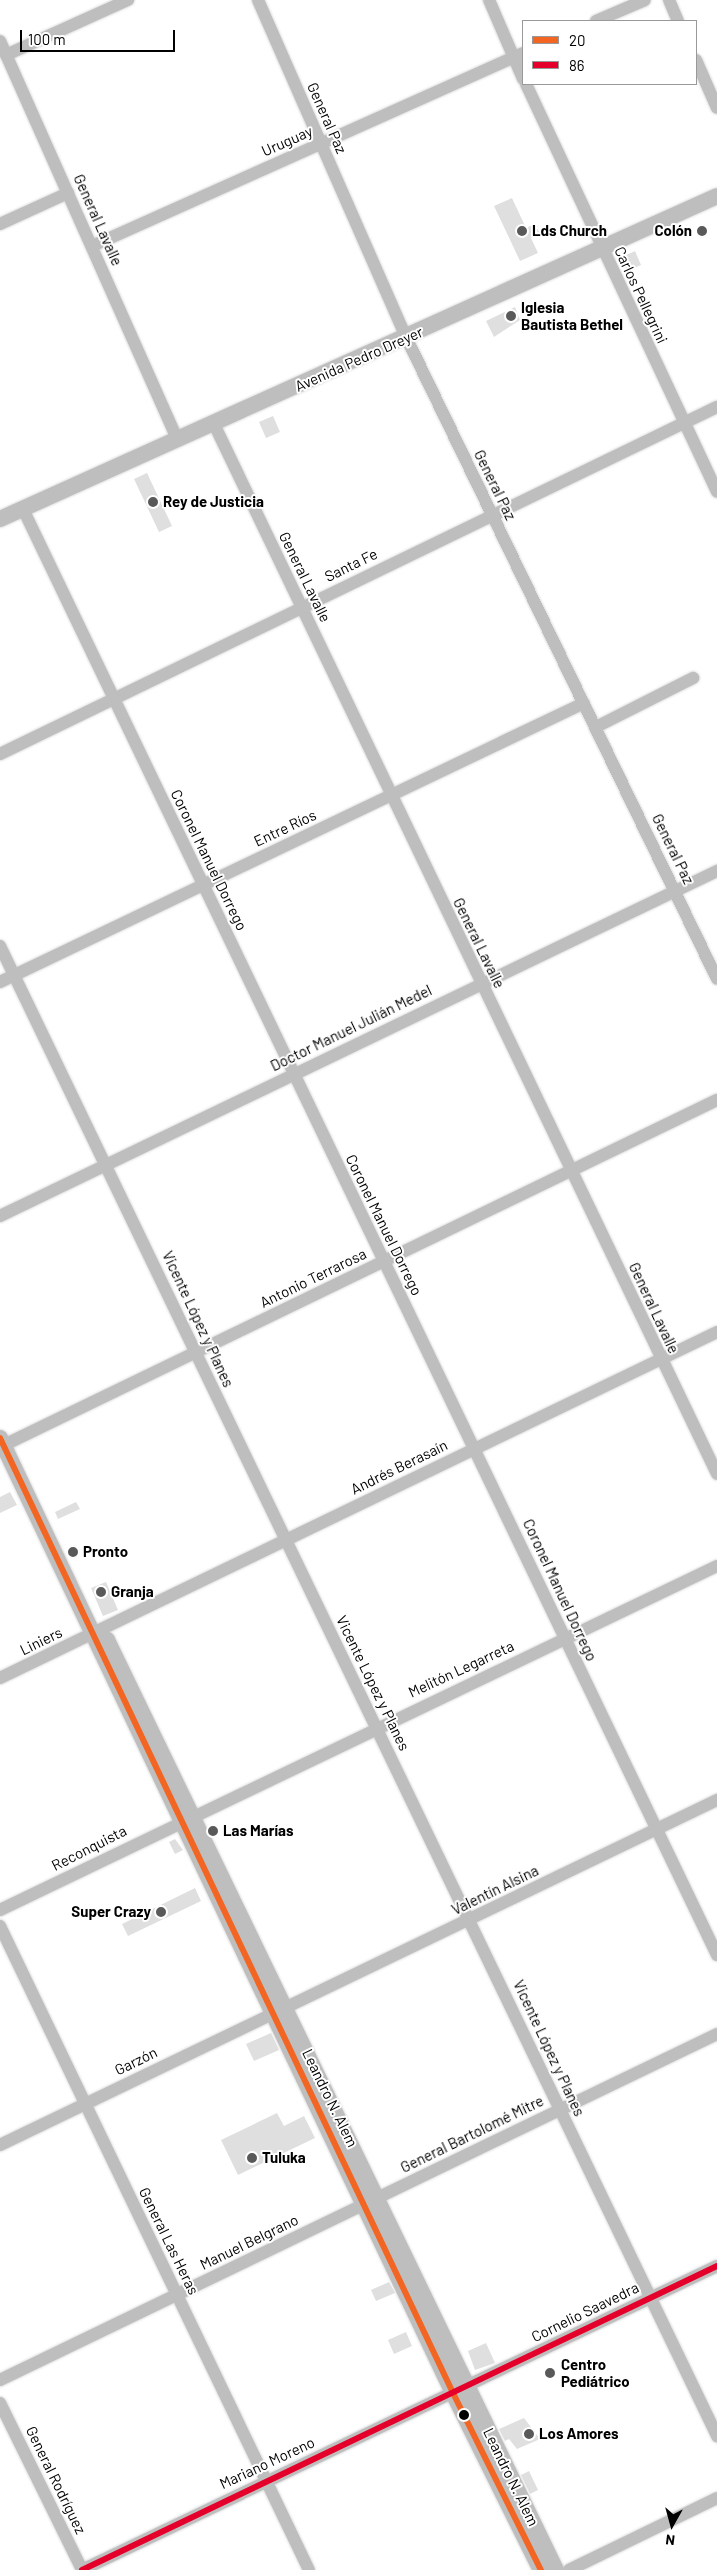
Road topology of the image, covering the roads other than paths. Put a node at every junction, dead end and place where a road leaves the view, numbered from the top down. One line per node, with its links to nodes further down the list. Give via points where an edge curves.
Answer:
1 (128, 0): 9 (street)
2 (258, 0): 15 (street, General Paz)
3 (488, 0): 10 (street)
4 (645, 0): 6 (street)
5 (669, 0): 7 (street)
6 (598, 20)
7 (678, 20)
8 (0, 41): 9 (street, General Lavalle)
9 (6, 55): 16 (street, General Lavalle)
10 (518, 55): 12 (street); 15 (street, Uruguay)
11 (697, 62): 14 (street)
12 (522, 74)
13 (526, 85): 20 (street, Carlos Pellegrini)
14 (717, 108)
15 (321, 143): 19 (street, Uruguay); 21 (street, General Paz)
16 (68, 193): 18 (street); 19 (street, General Lavalle)
17 (717, 196): 20 (main road, Avenida Pedro Dreyer)
18 (0, 224)
19 (92, 246): 25 (street, General Lavalle)
20 (601, 248): 21 (main road, Avenida Pedro Dreyer); 23 (street, Carlos Pellegrini)
21 (406, 337): 24 (main road, Avenida Pedro Dreyer); 28 (street, General Paz)
22 (717, 406): 23 (street, Santa Fe)
23 (684, 423): 26 (street, Carlos Pellegrini); 28 (street, Santa Fe)
24 (214, 424): 25 (main road, Avenida Pedro Dreyer); 30 (street, General Lavalle)
25 (178, 440): 27 (main road, Avenida Pedro Dreyer)
26 (717, 492)
27 (23, 509): 29 (main road, Avenida Pedro Dreyer); 32 (street, Coronel Manuel Dorrego)
28 (491, 514): 30 (street, Santa Fe); 33 (street, General Paz)
29 (0, 520)
30 (301, 607): 32 (street, Santa Fe); 36 (street, General Lavalle)
31 (693, 678): 34 (street)
32 (114, 699): 35 (street, Santa Fe); 38 (street, Coronel Manuel Dorrego)
33 (584, 703): 34 (street, General Paz); 36 (street, Entre Ríos)
34 (596, 727): 39 (street, General Paz)
35 (0, 754)
36 (391, 796): 38 (street, Entre Ríos); 44 (street, General Lavalle)
37 (717, 871): 39 (street, Doctor Manuel Julián Medel)
38 (203, 884): 41 (street, Entre Ríos); 45 (street, Coronel Manuel Dorrego)
39 (675, 891): 42 (street, General Paz); 44 (street, Doctor Manuel Julián Medel)
40 (0, 946): 41 (street, Vicente López y Planes)
41 (14, 976): 43 (street, Entre Ríos); 47 (street, Vicente López y Planes)
42 (717, 979)
43 (0, 982)
44 (480, 983): 45 (street, Doctor Manuel Julián Medel); 48 (street, General Lavalle)
45 (293, 1073): 47 (street, Doctor Manuel Julián Medel); 50 (street, Coronel Manuel Dorrego)
46 (717, 1100): 48 (street, Antonio Terrarosa)
47 (107, 1164): 49 (street, Doctor Manuel Julián Medel); 52 (street, Vicente López y Planes)
48 (571, 1170): 50 (street, Antonio Terrarosa); 53 (street, General Lavalle)
49 (0, 1216)
50 (383, 1262): 52 (street, Antonio Terrarosa); 55 (street, Coronel Manuel Dorrego)
51 (717, 1332): 53 (street, Andrés Berasaín)
52 (196, 1353): 54 (street, Antonio Terrarosa); 57 (street, Vicente López y Planes)
53 (660, 1359): 55 (street, Andrés Berasaín); 56 (street, General Lavalle)
54 (1, 1443): 59 (main road, Leandro N. Alem)
55 (475, 1448): 57 (street, Andrés Berasaín); 60 (street, Coronel Manuel Dorrego)
56 (717, 1474)
57 (286, 1540): 59 (street, Andrés Berasaín); 62 (street, Vicente López y Planes)
58 (717, 1566): 60 (street, Melitón Legarreta)
59 (95, 1633): 61 (street, Liniers); 64 (main road, Leandro N. Alem, via 107,1640)
60 (565, 1639): 62 (street, Melitón Legarreta); 65 (street, Coronel Manuel Dorrego)
61 (0, 1678)
62 (376, 1727): 64 (street, Melitón Legarreta); 67 (street, Vicente López y Planes)
63 (717, 1800): 65 (street, Valentín Alsina)
64 (186, 1818): 66 (street, Reconquista); 70 (main road, Leandro N. Alem)
65 (659, 1828): 67 (street, Valentín Alsina); 69 (street, Coronel Manuel Dorrego)
66 (0, 1910)
67 (470, 1921): 70 (street, Valentín Alsina); 73 (street, Vicente López y Planes)
68 (0, 1926): 72 (street, General Las Heras)
69 (717, 1955)
70 (279, 2010): 72 (street, Garzón); 75 (main road, Leandro N. Alem)
71 (717, 2034): 73 (street, General Bartolomé Mitre)
72 (85, 2103): 74 (street, Garzón); 77 (street, General Las Heras)
73 (560, 2110): 75 (street, General Bartolomé Mitre); 78 (street, Vicente López y Planes)
74 (0, 2145)
75 (370, 2201): 77 (street, Manuel Belgrano); 80 (main road, Leandro N. Alem)
76 (717, 2266): 78 (street, Cornelio Saavedra)
77 (178, 2295): 79 (street, Manuel Belgrano); 83 (street, General Las Heras)
78 (651, 2298): 80 (street, Cornelio Saavedra); 82 (street, Vicente López y Planes)
79 (0, 2380)
80 (460, 2390): 83 (street, Mariano Moreno); 87 (main road, Leandro N. Alem); 88 (main road, Leandro N. Alem)
81 (0, 2404): 85 (street, General Rodríguez)
82 (717, 2436)
83 (266, 2481): 85 (street, Mariano Moreno); 86 (street, General Las Heras)
84 (717, 2498): 89 (street)
85 (82, 2570)
86 (309, 2570)
87 (541, 2570)
88 (556, 2570)
89 (569, 2570)

